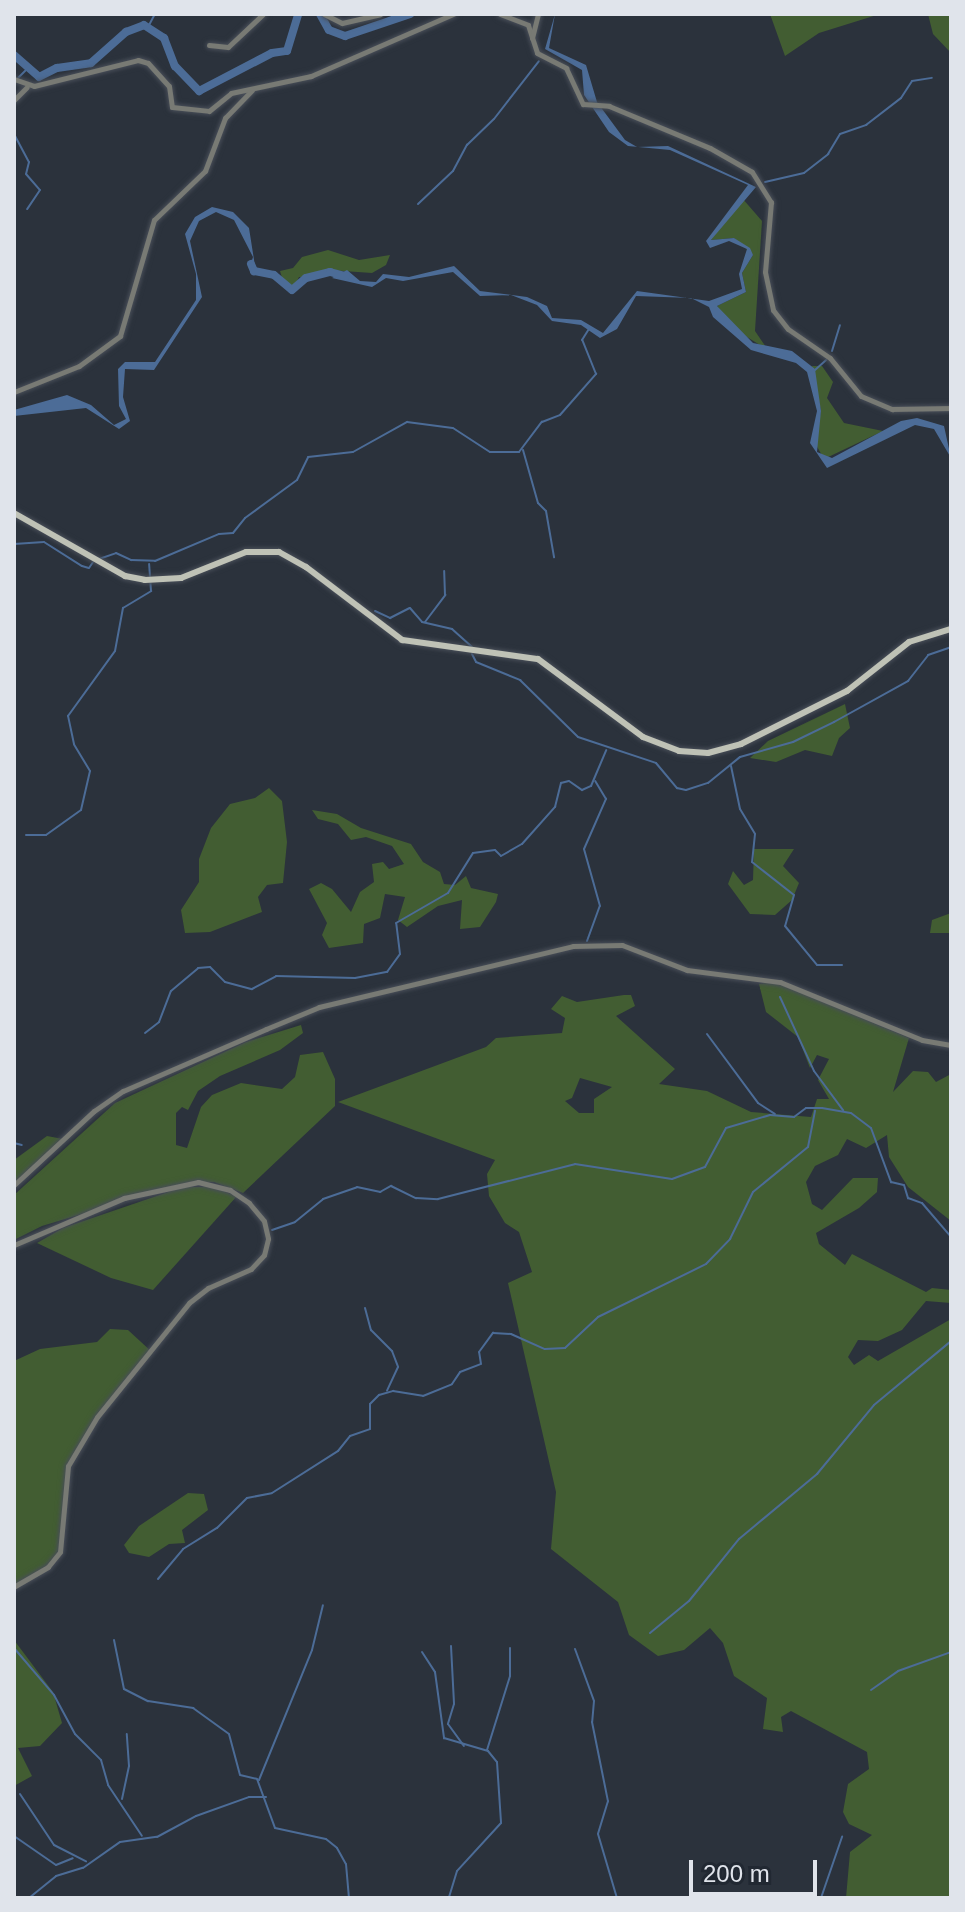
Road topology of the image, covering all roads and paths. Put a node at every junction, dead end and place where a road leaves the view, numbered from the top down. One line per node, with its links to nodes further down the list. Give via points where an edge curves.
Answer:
1 (263, 14): 8 (street, via 228,47)
2 (324, 14): 3 (street, via 342,23)
3 (380, 14)
4 (453, 14): 10 (street, via 311,76)
5 (500, 14): 7 (street, via 522,21)
6 (538, 14): 7 (street)
7 (532, 38): 14 (street, via 537,53 566,68 576,97 710,148 752,172 771,202 765,272 773,310 788,329 830,358 861,396 892,409)
8 (209, 45)
9 (16, 81): 11 (street)
10 (257, 86): 11 (street, via 231,93 209,111 175,109 167,103 169,87 162,77 138,60); 13 (street, via 225,118 205,171 156,217 120,336 79,366)
11 (27, 87): 12 (street)
12 (14, 100)
13 (14, 392)
14 (951, 408)
15 (14, 513): 16 (main road, via 125,576 145,580 181,578 246,552 279,552 402,640 538,659 643,737 679,751 708,753 741,744 847,691 909,642)
16 (951, 629)
17 (951, 1045): 18 (street, via 922,1040 780,982 711,975 622,945 573,946 319,1007 256,1033 123,1091)
18 (14, 1185)
19 (14, 1245): 20 (street, via 124,1198 198,1182 230,1190 249,1203 264,1221 268,1239 264,1255 251,1269 208,1288 189,1303 97,1417 68,1466 60,1552 48,1567)
20 (14, 1587)

